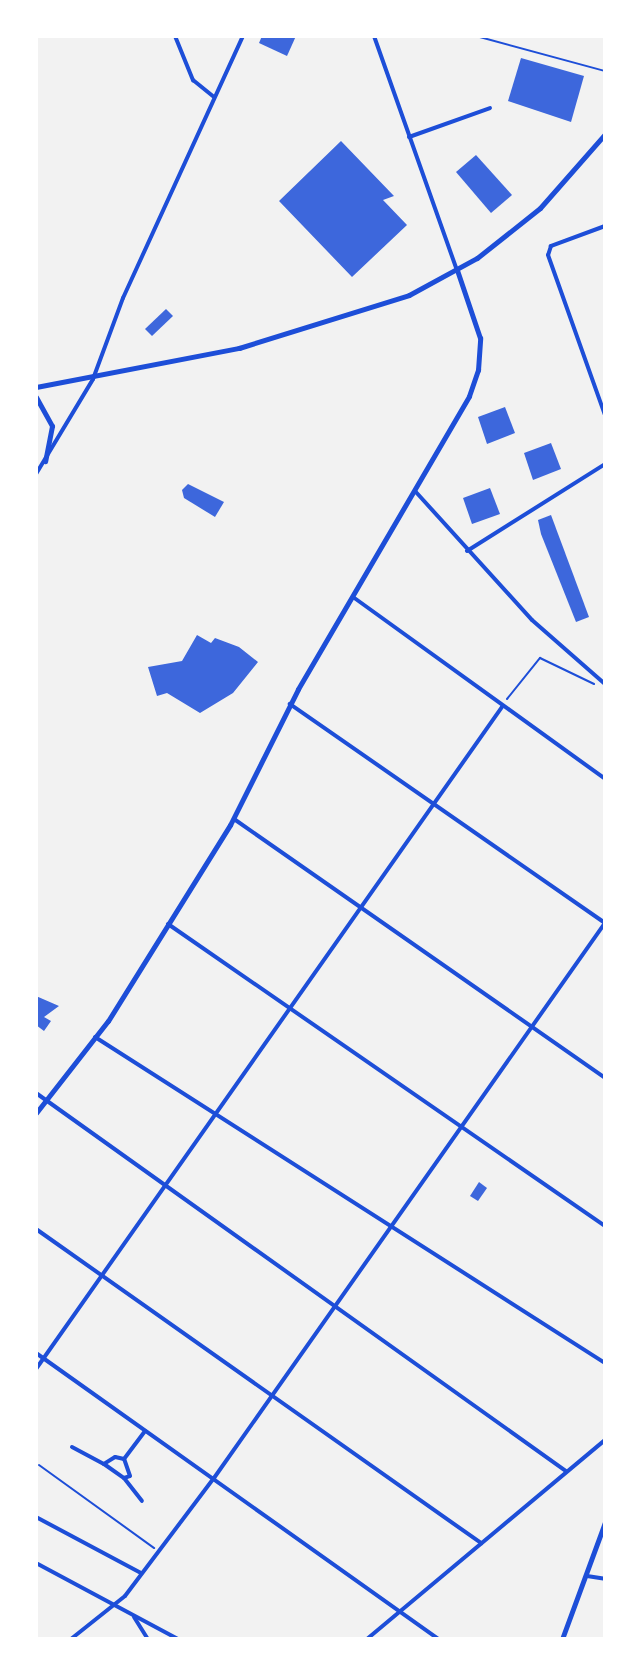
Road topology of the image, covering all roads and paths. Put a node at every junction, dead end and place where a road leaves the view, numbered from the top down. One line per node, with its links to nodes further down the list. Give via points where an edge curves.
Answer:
1 (175, 36): 6 (street, via 193,80)
2 (243, 36): 6 (street)
3 (374, 36): 9 (street)
4 (476, 36): 5 (path)
5 (605, 71)
6 (214, 97): 12 (street, via 123,298)
7 (490, 108): 9 (street)
8 (605, 134): 11 (street, via 540,208)
9 (409, 137): 11 (street)
10 (605, 226): 15 (street, via 551,246 548,255)
11 (457, 270): 12 (street, via 409,295 326,325); 19 (street, via 480,338 478,370)
12 (93, 379): 13 (street); 16 (street)
13 (36, 387)
14 (36, 397): 16 (street, via 52,426)
15 (605, 415)
16 (45, 461): 18 (street)
17 (605, 464): 20 (street)
18 (36, 474)
19 (415, 491): 20 (street); 21 (street)
20 (467, 551): 22 (street)
21 (353, 597): 23 (street); 24 (street)
22 (603, 686): 24 (path, via 537,658)
23 (290, 704): 26 (street); 27 (street)
24 (502, 707): 25 (street); 26 (street)
25 (605, 779)
26 (433, 803): 28 (street); 29 (street)
27 (234, 819): 28 (street); 30 (street)
28 (361, 906): 31 (street); 32 (street)
29 (605, 923): 32 (street)
30 (168, 924): 31 (street); 33 (street)
31 (291, 1007): 38 (street); 39 (street)
32 (533, 1026): 34 (street); 39 (street)
33 (95, 1037): 36 (street); 38 (street)
34 (605, 1078)
35 (36, 1093): 36 (street)
36 (46, 1100): 37 (street); 40 (street)
37 (36, 1113)
38 (215, 1115): 40 (street); 42 (street)
39 (462, 1127): 41 (street); 42 (street)
40 (164, 1186): 44 (street); 45 (street)
41 (605, 1226)
42 (391, 1227): 45 (street); 48 (street)
43 (36, 1229): 44 (street)
44 (102, 1274): 47 (street); 50 (street)
45 (336, 1306): 50 (street); 57 (street)
46 (36, 1353): 47 (street)
47 (43, 1358): 49 (street); 51 (street)
48 (605, 1363)
49 (36, 1369)
50 (273, 1396): 59 (street); 63 (street)
51 (145, 1431): 54 (street); 59 (street)
52 (605, 1440): 57 (street)
53 (72, 1447): 55 (street)
54 (124, 1459): 55 (street, via 115,1457); 58 (street, via 132,1470)
55 (104, 1464): 58 (street)
56 (39, 1465): 64 (path)
57 (566, 1471): 63 (street)
58 (124, 1478): 60 (street)
59 (214, 1478): 64 (street); 70 (street)
60 (142, 1501)
61 (36, 1517): 66 (street)
62 (605, 1522): 67 (street)
63 (481, 1543): 70 (street)
64 (159, 1550): 66 (street)
65 (36, 1563): 69 (street)
66 (141, 1573): 69 (street)
67 (587, 1576): 68 (street); 79 (street)
68 (605, 1579)
69 (112, 1605): 71 (street); 73 (street)
70 (400, 1611): 77 (street); 78 (street)
71 (132, 1615): 72 (street); 74 (street)
72 (161, 1630): 75 (street); 76 (street)
73 (71, 1639)
74 (148, 1639)
75 (156, 1639)
76 (178, 1639)
77 (367, 1639)
78 (438, 1639)
79 (562, 1639)

